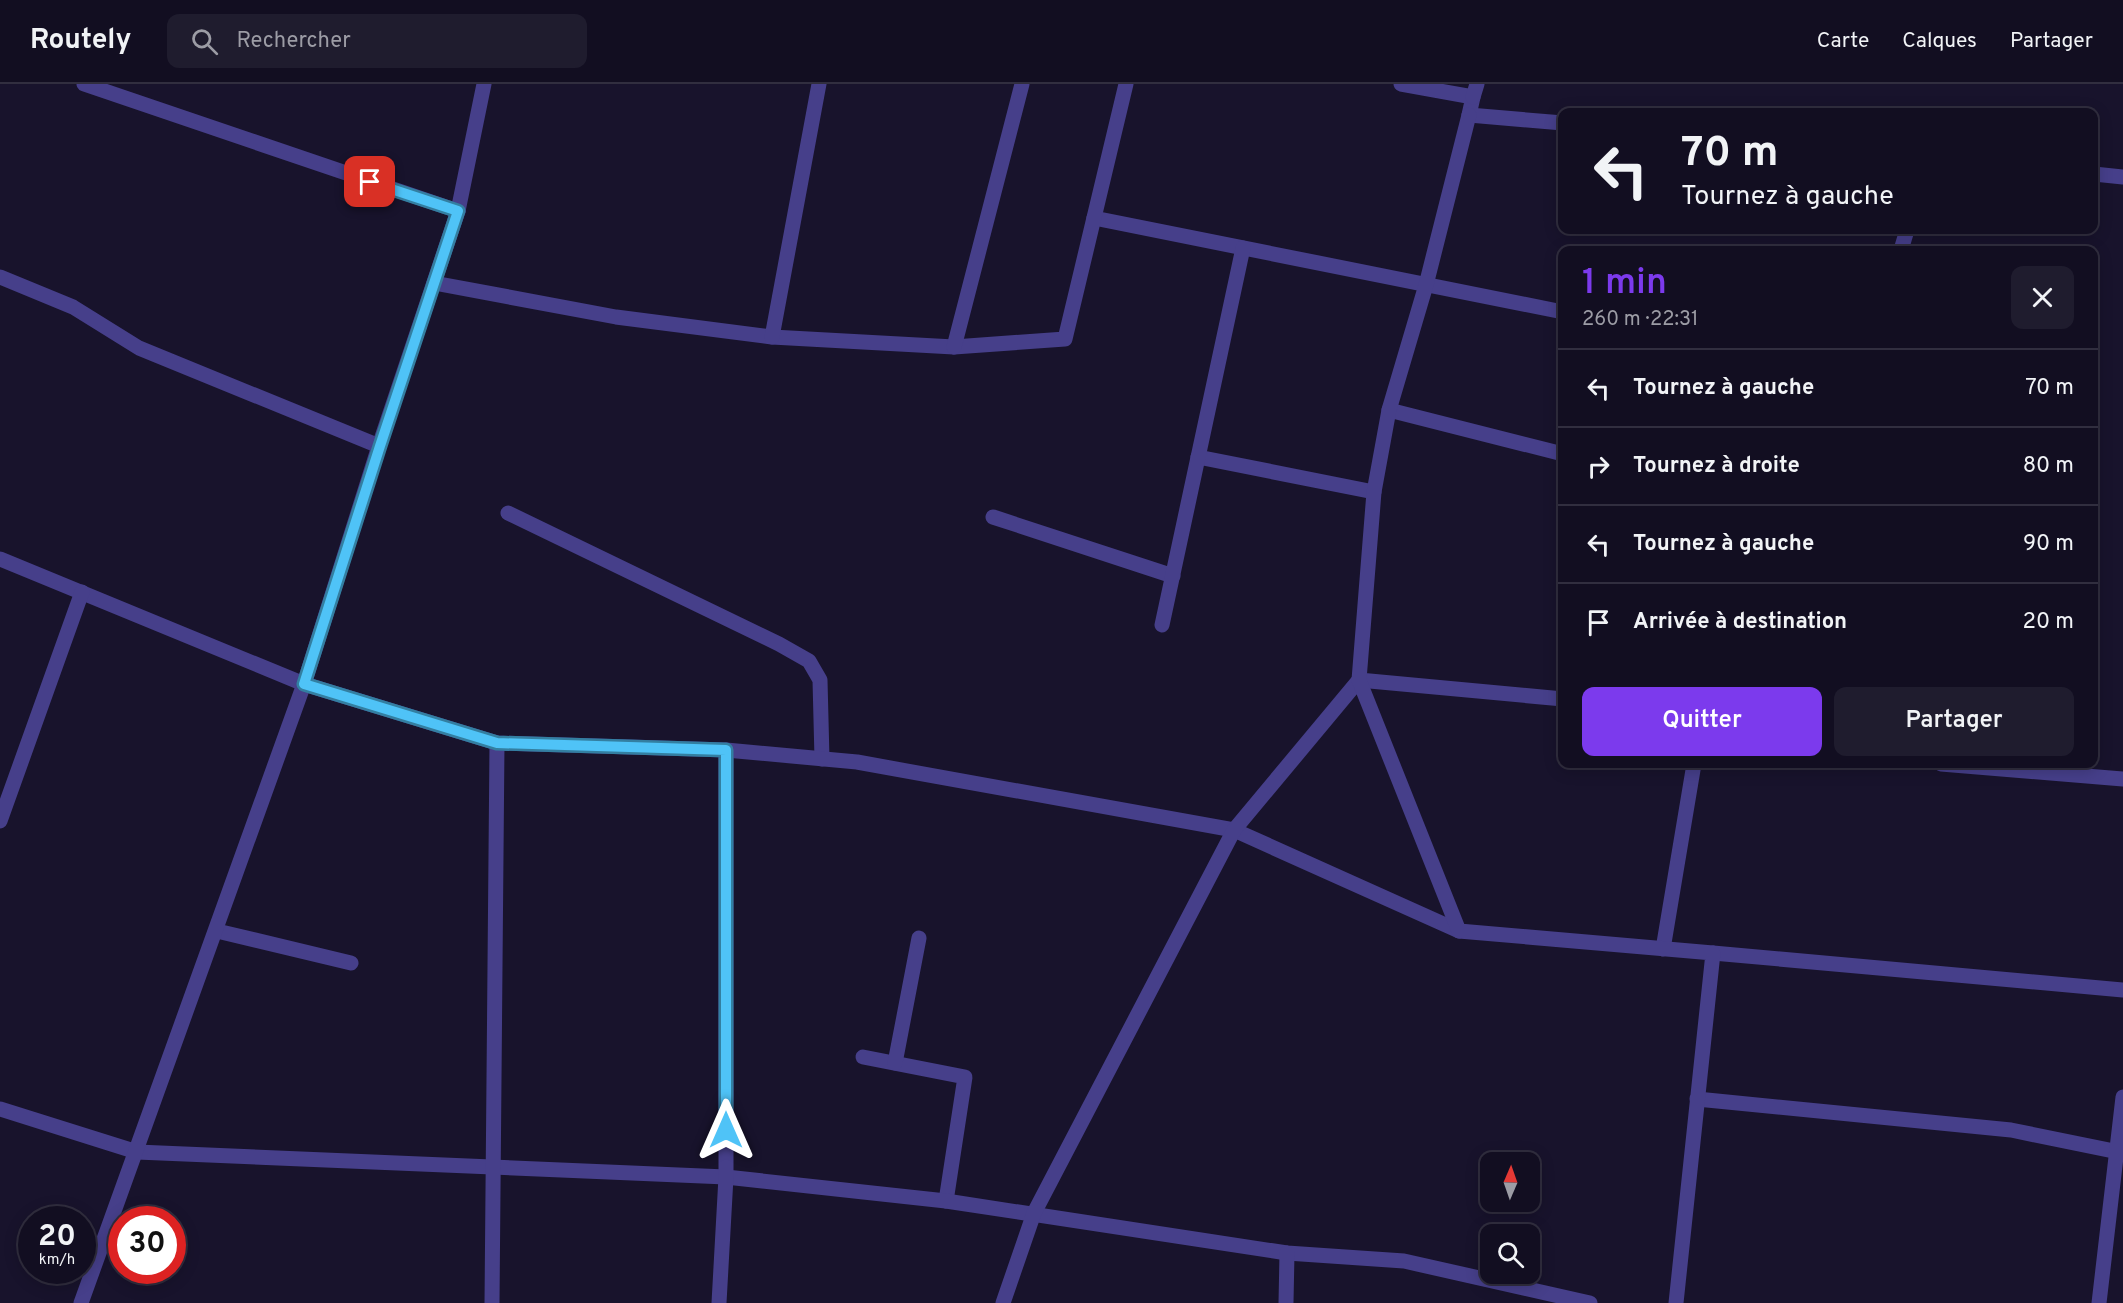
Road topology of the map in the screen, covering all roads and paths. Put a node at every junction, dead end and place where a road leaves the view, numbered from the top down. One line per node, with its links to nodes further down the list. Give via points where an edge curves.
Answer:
1 (84, 84): 12 (street)
2 (484, 84): 12 (street)
3 (819, 84): 19 (street)
4 (1022, 84): 20 (street)
5 (1126, 84): 13 (street)
6 (1401, 84): 7 (street)
7 (1475, 90): 8 (street)
8 (1469, 116): 9 (street); 17 (street)
9 (1558, 123)
10 (2098, 174): 11 (street)
11 (2123, 177)
12 (458, 211): 16 (street)
13 (1094, 218): 14 (street); 20 (street, via 1065,339)
14 (1243, 248): 17 (street); 24 (street)
15 (0, 277): 22 (street, via 73,307 139,348)
16 (434, 283): 19 (street, via 616,317); 22 (street)
17 (1426, 285): 18 (street); 21 (street)
18 (1558, 311)
19 (772, 337): 20 (street)
20 (954, 347)
21 (1389, 410): 23 (street); 25 (street)
22 (380, 446): 33 (street)
23 (1558, 453)
24 (1198, 457): 25 (street); 29 (street)
25 (1374, 492): 32 (street)
26 (508, 513): 37 (street, via 809,661 820,680)
27 (993, 517): 29 (street)
28 (0, 559): 30 (street)
29 (1173, 576): 31 (street)
30 (82, 592): 33 (street); 41 (street)
31 (1162, 626)
32 (1359, 680): 34 (street); 42 (street); 44 (street)
33 (304, 684): 35 (street); 43 (street)
34 (1558, 699)
35 (497, 743): 36 (street); 57 (street)
36 (726, 750): 37 (street); 58 (street)
37 (822, 759): 42 (street)
38 (1693, 768): 46 (street)
39 (1990, 768): 40 (street)
40 (2123, 779)
41 (0, 821)
42 (1234, 830): 44 (street); 60 (street)
43 (217, 931): 48 (street); 55 (street)
44 (1459, 931): 46 (street)
45 (919, 938): 51 (street)
46 (1663, 949): 47 (street)
47 (1713, 953): 49 (street); 53 (street)
48 (351, 963)
49 (2123, 990)
50 (863, 1057): 51 (street)
51 (895, 1063): 59 (street, via 965,1077)
52 (2123, 1097): 56 (street)
53 (1697, 1099): 56 (street, via 2011,1130); 68 (street)
54 (0, 1109): 55 (street)
55 (137, 1152): 57 (street); 62 (street)
56 (2120, 1153): 69 (street)
57 (494, 1167): 58 (street); 63 (street)
58 (726, 1177): 59 (street); 64 (street)
59 (946, 1201): 60 (street)
60 (1034, 1213): 61 (street); 65 (street)
61 (1287, 1252): 66 (street); 67 (street, via 1404,1262)
62 (81, 1303)
63 (492, 1303)
64 (719, 1303)
65 (1003, 1303)
66 (1286, 1303)
67 (1590, 1303)
68 (1676, 1303)
69 (2099, 1303)

